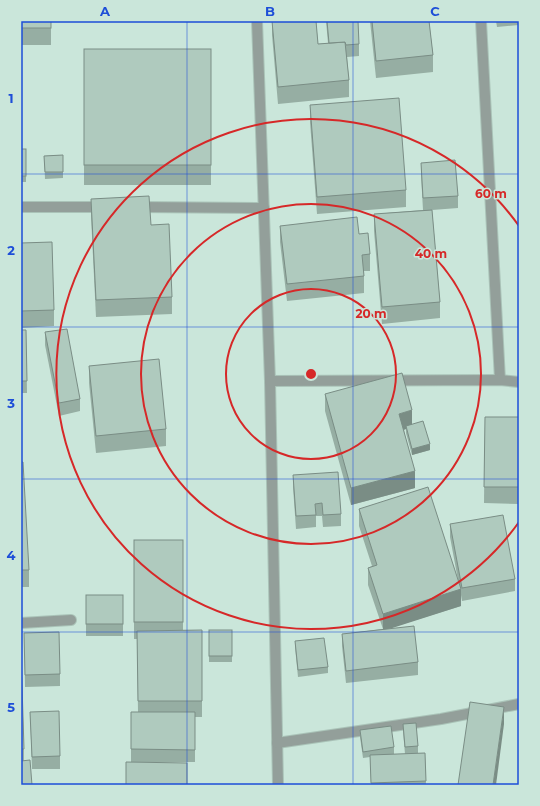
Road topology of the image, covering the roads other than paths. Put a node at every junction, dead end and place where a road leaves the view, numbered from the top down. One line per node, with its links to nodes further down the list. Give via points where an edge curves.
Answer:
1 (257, 21): 6 (street)
2 (481, 21): 7 (street)
3 (21, 207): 4 (street)
4 (115, 207)
5 (130, 207): 6 (street)
6 (264, 208): 8 (street)
7 (500, 380): 8 (street); 9 (street)
8 (270, 381): 13 (street)
9 (519, 382)
10 (71, 620): 11 (street)
11 (21, 623)
12 (519, 704): 13 (street, via 441,719)
13 (277, 743): 14 (street)
14 (278, 785)

